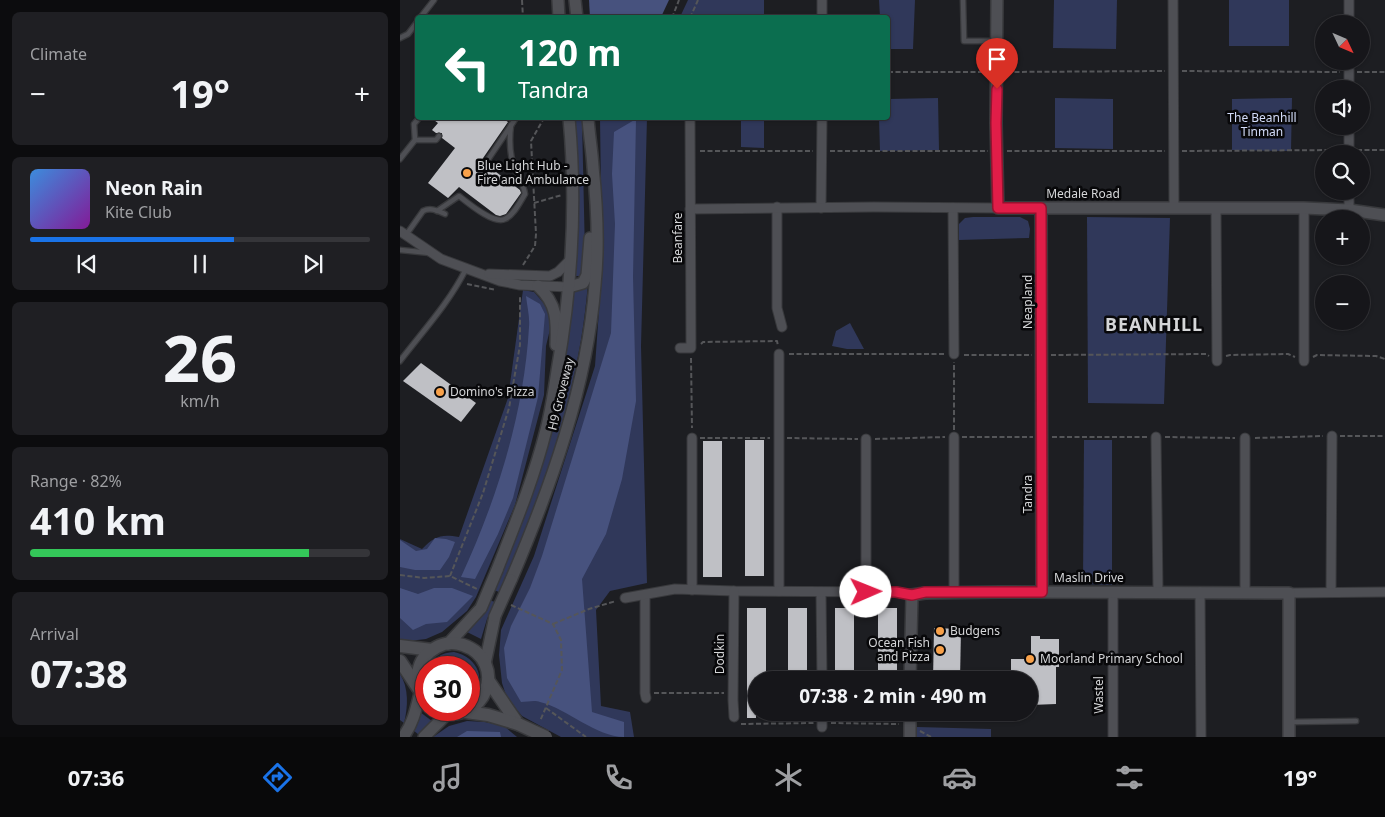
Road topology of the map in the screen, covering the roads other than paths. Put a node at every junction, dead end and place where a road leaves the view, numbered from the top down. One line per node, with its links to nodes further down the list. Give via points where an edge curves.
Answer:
1 (434, 0): 9 (lane)
2 (558, 0): 10 (street)
3 (575, 0): 11 (street)
4 (822, 0): 12 (street)
5 (963, 0): 16 (lane, via 964,41)
6 (997, 0): 16 (street)
7 (1173, 0): 34 (street)
8 (1349, 0): 13 (street)
9 (422, 15)
10 (559, 15)
11 (577, 15)
12 (822, 15)
13 (1349, 15)
14 (415, 26): 15 (lane)
15 (400, 38)
16 (997, 41): 32 (street)
17 (417, 120): 25 (lane, via 414,124)
18 (515, 120): 23 (lane)
19 (569, 120): 47 (street, H9 Groveway, via 574,182)
20 (588, 120): 43 (street, H9 Groveway)
21 (690, 120): 37 (street, Beanfare)
22 (822, 120): 30 (street)
23 (512, 125): 27 (lane); 39 (lane, via 509,140 511,159 525,194 507,219 490,218 459,196)
24 (439, 136): 25 (lane, via 436,140)
25 (415, 140): 26 (lane)
26 (400, 159)
27 (485, 164)
28 (1349, 200): 38 (street)
29 (777, 208): 30 (street, Medale Road); 37 (street, Medale Road); 52 (street, via 777,308)
30 (821, 208): 31 (street, Medale Road)
31 (953, 208): 32 (street, Medale Road); 55 (street)
32 (998, 208): 33 (street, Medale Road)
33 (1041, 208): 34 (street, Medale Road); 59 (street, Neapland)
34 (1174, 208): 35 (street, Medale Road)
35 (1216, 208): 36 (street, Medale Road); 57 (street)
36 (1304, 208): 38 (street, Medale Road); 58 (street)
37 (690, 209): 53 (street, Beanfare, via 695,348)
38 (1349, 210)
39 (438, 211): 40 (lane); 44 (lane, via 423,211)
40 (445, 214)
41 (1370, 214): 42 (street, Medale Road)
42 (1385, 216)
43 (596, 217): 51 (street, via 590,233 587,275 583,283); 89 (street, H9 Groveway, bridge, via 596,285 584,364 554,470 495,616)
44 (402, 234): 46 (street)
45 (400, 250): 46 (lane)
46 (431, 254): 48 (street)
47 (572, 259): 49 (street, via 550,276); 51 (street, H9 Groveway)
48 (466, 269): 49 (street); 56 (lane, via 444,304)
49 (483, 274): 50 (street, via 500,281)
50 (538, 286): 51 (street); 60 (street, via 549,297 555,310)
51 (569, 287): 60 (street, H9 Groveway)
52 (782, 327)
53 (680, 348)
54 (779, 354): 69 (street)
55 (954, 354)
56 (400, 361)
57 (1217, 361)
58 (1304, 361)
59 (1041, 396): 75 (street, Tandra)
60 (552, 399): 84 (street, H9 Groveway, bridge, via 526,496 481,608)
61 (1156, 436): 70 (street)
62 (1332, 436): 79 (street)
63 (954, 437): 74 (street)
64 (692, 438): 67 (street)
65 (1245, 438): 71 (street)
66 (866, 439): 73 (street)
67 (692, 590): 68 (street, Maslin Drive); 81 (street, Maslin Drive, via 675,589)
68 (734, 591): 69 (street, Maslin Drive); 98 (street, Dodkin)
69 (779, 591): 72 (street, Maslin Drive)
70 (1158, 591): 76 (street, Maslin Drive); 77 (street, Maslin Drive)
71 (1245, 591): 77 (street, Maslin Drive); 78 (street, Maslin Drive)
72 (821, 592): 73 (street, Maslin Drive); 90 (street)
73 (866, 592): 82 (street, Maslin Drive)
74 (954, 592): 75 (street, Maslin Drive); 82 (street, Maslin Drive)
75 (1042, 592): 76 (street, Maslin Drive)
76 (1113, 592): 110 (street, Wastel)
77 (1200, 592): 111 (street)
78 (1289, 592): 79 (street, Maslin Drive); 103 (street)
79 (1331, 592): 80 (street, Maslin Drive)
80 (1385, 592)
81 (645, 595): 83 (street, Maslin Drive); 94 (street)
82 (912, 595): 91 (street)
83 (625, 598)
84 (448, 644): 86 (main road); 89 (main road, via 470,648)
85 (400, 646): 86 (main road)
86 (432, 650): 87 (main road)
87 (426, 656)
88 (400, 661): 93 (main road)
89 (485, 664): 92 (main road)
90 (822, 671)
91 (910, 671)
92 (488, 680): 95 (main road); 104 (main road)
93 (415, 684)
94 (646, 695)
95 (480, 701)
96 (415, 714): 106 (street)
97 (480, 714): 104 (main road)
98 (734, 717)
99 (1356, 720): 103 (lane)
100 (435, 721): 107 (street)
101 (822, 721): 105 (street)
102 (910, 721): 109 (street)
103 (1290, 722): 112 (street)
104 (518, 724): 108 (main road, bridge)
105 (822, 727)
106 (406, 733)
107 (424, 737)
108 (546, 737)
109 (910, 737)
110 (1113, 737)
111 (1201, 737)
112 (1289, 737)

